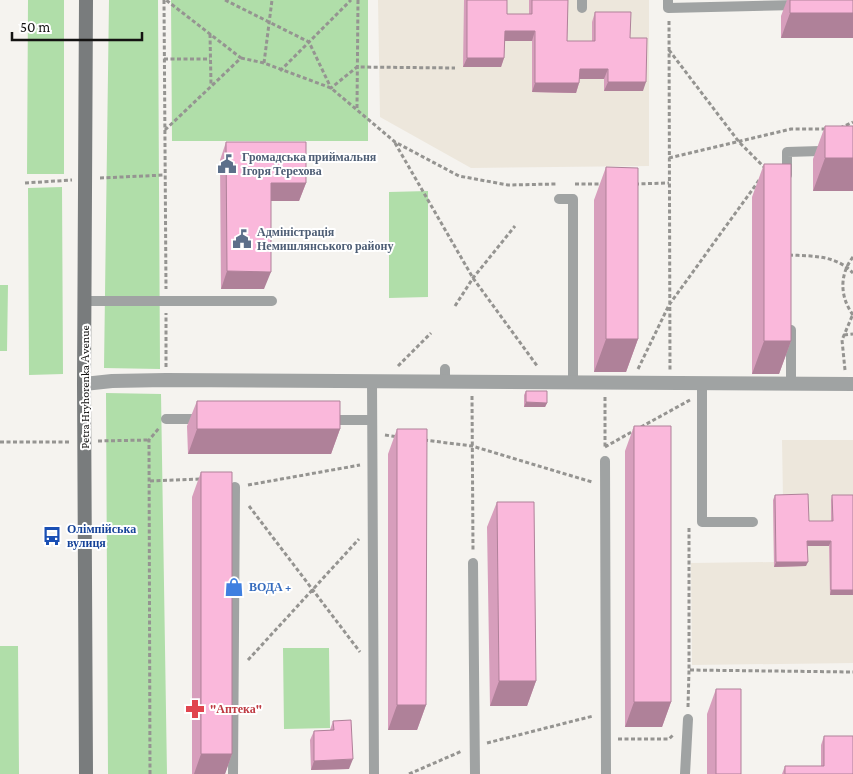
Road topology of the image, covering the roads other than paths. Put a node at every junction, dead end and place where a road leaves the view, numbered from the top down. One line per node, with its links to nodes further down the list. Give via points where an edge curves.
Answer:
1 (86, 0): 8 (main road, Petra Hryhorenka Аvenue)
2 (668, 4): 3 (lane)
3 (804, 5)
4 (853, 150): 5 (lane, via 787,152)
5 (787, 183)
6 (559, 199): 12 (lane, via 573,199)
7 (272, 301): 8 (lane)
8 (86, 302): 14 (main road, Petra Hryhorenka Аvenue)
9 (790, 315): 15 (lane)
10 (849, 379): 15 (street)
11 (377, 382): 12 (street, via 445,376 472,382); 14 (street, via 112,381); 19 (lane)
12 (573, 383): 13 (street)
13 (696, 383): 15 (street); 22 (lane, via 702,522)
14 (84, 384): 25 (main road, Petra Hryhorenka Аvenue)
15 (791, 384)
16 (166, 419): 17 (lane)
17 (215, 419)
18 (313, 420): 19 (lane)
19 (371, 420): 27 (lane)
20 (605, 461): 29 (lane)
21 (235, 487): 26 (lane)
22 (753, 522)
23 (473, 563): 28 (lane)
24 (688, 719): 30 (lane)
25 (86, 774)
26 (233, 774)
27 (374, 774)
28 (475, 774)
29 (606, 774)
30 (685, 774)

